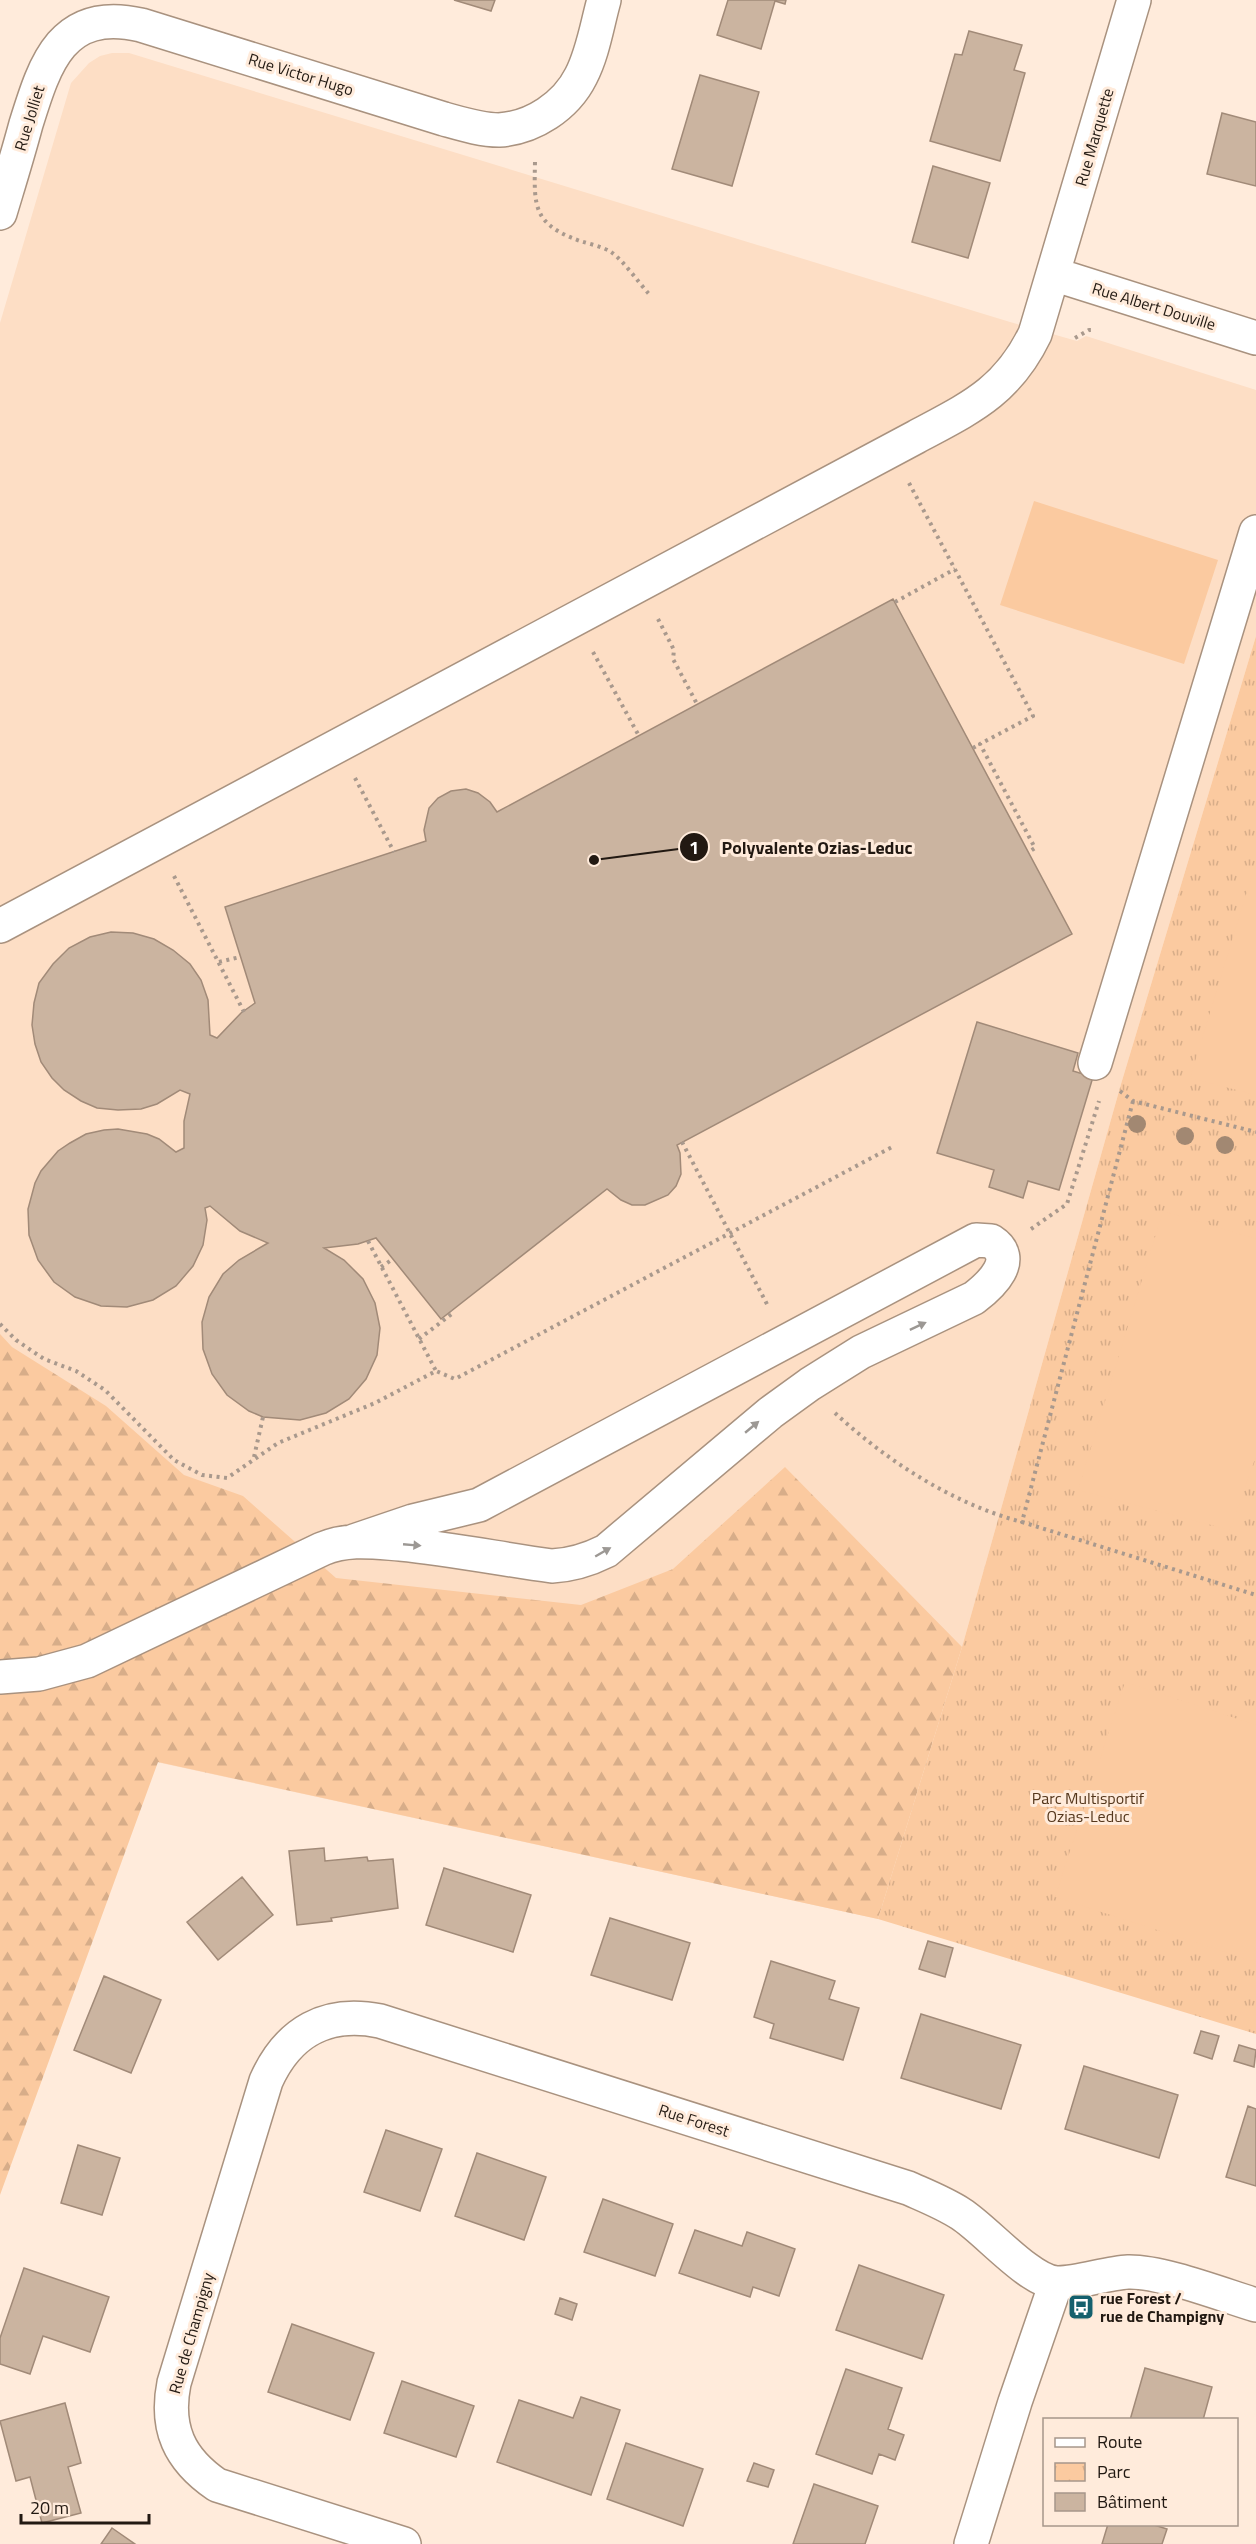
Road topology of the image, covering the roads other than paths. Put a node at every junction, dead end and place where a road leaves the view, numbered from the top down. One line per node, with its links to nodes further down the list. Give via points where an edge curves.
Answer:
1 (604, 0): 3 (street, Rue Victor Hugo, via 587,60 574,87 554,109 528,123 499,130 469,126 128,22 100,23)
2 (1134, 0): 5 (street, Rue Marquette)
3 (75, 33): 4 (street, Rue Jolliet, via 47,63)
4 (0, 213)
5 (1053, 274): 6 (street, Rue Albert Douville); 8 (street, Rue Marquette, via 1028,348 1005,380 976,404)
6 (1256, 338)
7 (1256, 532): 9 (street)
8 (0, 926)
9 (1098, 1077)
10 (354, 1541): 10 (street, one-way to 10, via 453,1549 552,1566 580,1562 606,1551 810,1384 861,1352 974,1298 1001,1270 1003,1257 997,1245 985,1239 976,1240 479,1506 413,1521); 11 (street, via 322,1548 87,1661 39,1674)
11 (0, 1677)
12 (310, 2029): 13 (street, Rue Forest, via 337,2019 380,2021 908,2188 962,2214 1020,2264); 15 (street, Rue de Champigny, via 287,2045 266,2082 174,2383 172,2428 193,2467 217,2485)
13 (1056, 2283): 14 (street, via 1115,2273 1144,2273); 16 (street)
14 (1256, 2305)
15 (404, 2544)
16 (971, 2544)

